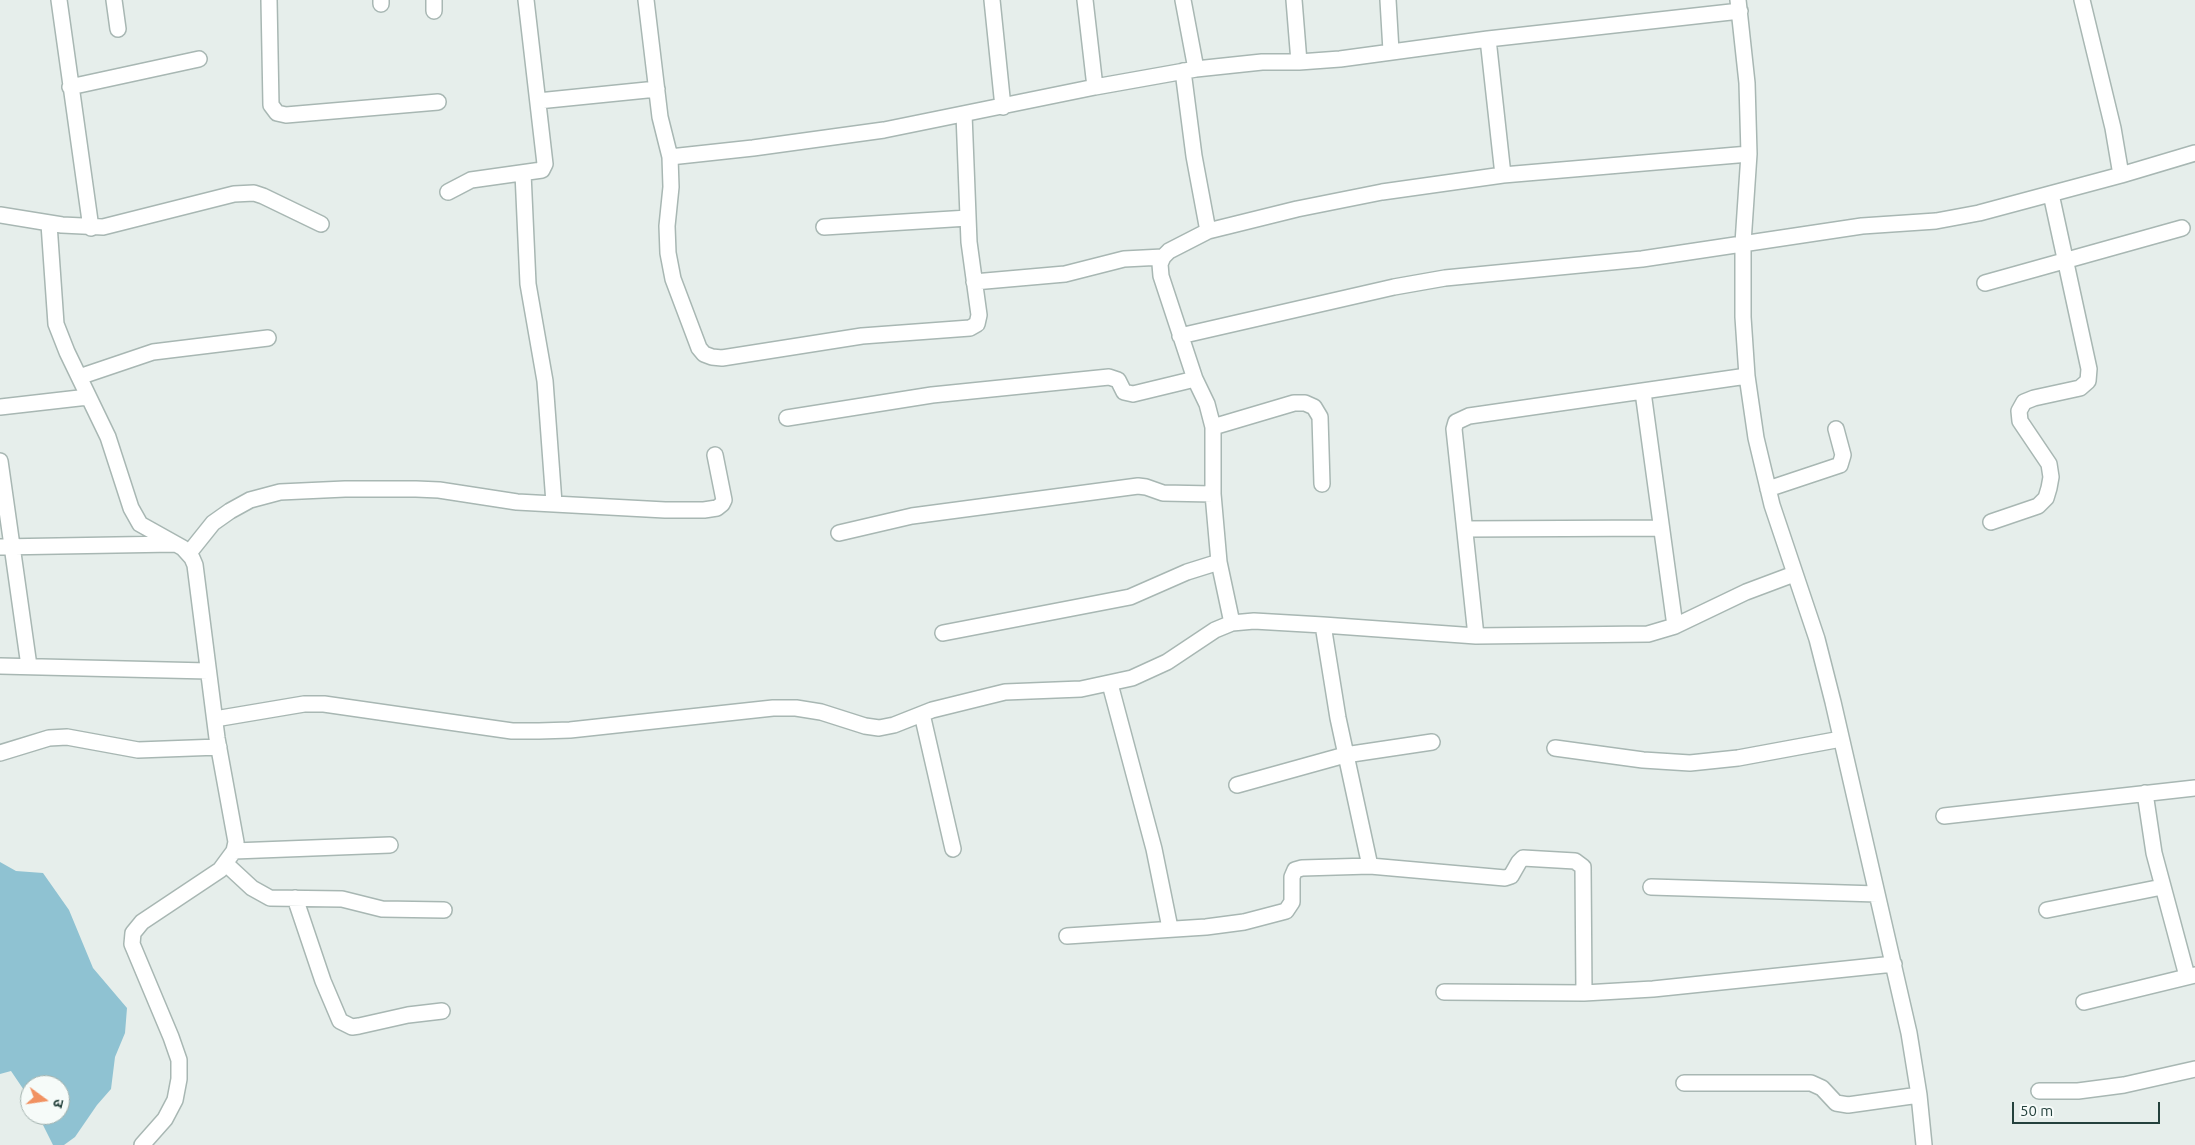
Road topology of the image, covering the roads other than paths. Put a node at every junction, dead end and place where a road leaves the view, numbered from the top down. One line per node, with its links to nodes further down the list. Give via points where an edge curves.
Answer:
1 (59, 0): 19 (street)
2 (114, 0): 13 (street)
3 (269, 0): 23 (street, via 272,105 277,113 286,115)
4 (526, 0): 22 (street)
5 (646, 0): 21 (street)
6 (992, 0): 24 (street)
7 (1085, 0): 20 (street)
8 (1183, 0): 18 (street)
9 (1294, 0): 17 (street)
10 (1388, 0): 15 (street)
11 (2082, 0): 31 (street)
12 (1739, 6): 14 (street); 27 (street, via 1747,83)
13 (118, 29)
14 (1488, 38): 15 (street); 30 (street)
15 (1391, 51): 17 (street)
16 (199, 59): 19 (street)
17 (1299, 62): 18 (street, via 1262,62)
18 (1190, 70): 20 (street); 41 (street, via 1194,156)
19 (70, 87): 39 (street)
20 (1095, 87): 24 (street)
21 (657, 89): 22 (street); 28 (street)
22 (538, 100): 29 (street, via 546,164 542,170)
23 (438, 102)
24 (1003, 107): 25 (street)
25 (964, 114): 28 (street, via 822,139); 35 (street)
26 (2195, 153): 31 (street)
27 (1749, 154): 30 (street); 42 (street)
28 (670, 157): 45 (street, via 668,253 673,279 698,348 704,354 722,358 862,336 970,328 977,324 979,315)
29 (523, 173): 32 (street, via 471,180); 63 (street, via 528,284 545,382)
30 (1503, 175): 41 (street, via 1382,192)
31 (2122, 175): 33 (street)
32 (448, 192)
33 (2051, 194): 42 (street, via 1936,221 1862,226); 44 (street)
34 (0, 215): 36 (street)
35 (968, 218): 38 (street); 45 (street)
36 (49, 224): 39 (street); 49 (street, via 56,324)
37 (321, 224): 39 (street, via 254,193 234,194 126,223)
38 (824, 226)
39 (91, 228)
40 (2182, 228): 44 (street)
41 (1208, 231): 43 (street)
42 (1743, 243): 47 (street, via 1642,260 1445,278); 50 (street)
43 (1163, 256): 45 (street, via 1124,258 1064,274); 47 (street, via 1161,276)
44 (2065, 259): 46 (street); 64 (street, via 2089,369 2088,381 2080,388 2024,402 2019,411 2020,421 2049,464 2050,488 2038,506)
45 (974, 282)
46 (1984, 283)
47 (1180, 336): 51 (street)
48 (268, 338): 49 (street, via 153,352)
49 (79, 376): 53 (street)
50 (1747, 376): 52 (street); 61 (street)
51 (1195, 379): 55 (street, via 1133,394 1124,392 1118,380 1109,377 932,395); 56 (street, via 1207,404)
52 (1642, 392): 65 (street); 66 (street, via 1461,418 1454,429)
53 (88, 397): 54 (street); 68 (street, via 108,437 140,524)
54 (0, 407)
55 (787, 418)
56 (1212, 427): 60 (street, via 1294,403 1305,403 1320,417); 62 (street)
57 (1836, 430): 61 (street, via 1843,455 1840,465)
58 (715, 455): 63 (street, via 724,500 717,508 665,510)
59 (0, 461): 69 (street)
60 (1322, 484)
61 (1768, 489): 72 (street)
62 (1213, 494): 67 (street, via 1163,493 1138,486 912,516); 71 (street)
63 (554, 503): 70 (street, via 517,502 416,489 280,492 250,500 230,511 214,523)
64 (1991, 522)
65 (1661, 528): 66 (street); 75 (street)
66 (1465, 529): 77 (street)
67 (839, 533)
68 (176, 544): 69 (street); 70 (street)
69 (6, 547): 79 (street)
70 (188, 553): 80 (street, via 195,565)
71 (1219, 562): 73 (street); 76 (street, via 1130,597)
72 (1794, 574): 75 (street, via 1746,592); 84 (street, via 1817,639)
73 (1232, 623): 74 (street); 81 (street, via 1215,630 1167,662)
74 (1323, 625): 77 (street); 89 (street)
75 (1675, 626): 77 (street, via 1648,634 1617,636)
76 (944, 634)
77 (1476, 636)
78 (0, 666): 79 (street)
79 (29, 666): 80 (street)
80 (208, 671): 83 (street)
81 (1110, 684): 82 (street, via 1081,689 1005,692); 104 (street, via 1154,849)
82 (922, 714): 83 (street, via 879,728 821,712 773,708 539,731 452,723 344,705 304,704); 95 (street)
83 (215, 719): 86 (street)
84 (1841, 739): 87 (street, via 1738,758 1690,763); 100 (street)
85 (1432, 742): 89 (street)
86 (219, 747): 88 (street, via 138,750 67,737 49,738); 96 (street, via 236,842)
87 (1555, 748)
88 (0, 753)
89 (1346, 755): 90 (street); 97 (street)
90 (1237, 785)
91 (2195, 788): 92 (street)
92 (2145, 793): 93 (street); 99 (street)
93 (1944, 816)
94 (390, 845): 96 (street)
95 (953, 849)
96 (230, 857): 101 (street, via 260,894 270,898); 116 (street, via 220,870 142,922 133,933 132,944 179,1060 175,1100 165,1119)
97 (1370, 866): 104 (street, via 1295,870 1292,902 1286,911 1244,922); 109 (street, via 1505,878 1511,876 1523,858 1575,861 1583,867)
98 (1651, 887): 100 (street)
99 (2162, 887): 103 (street); 107 (street)
100 (1878, 894): 106 (street)
101 (295, 898): 102 (street, via 342,899 382,909); 111 (street, via 340,1021 352,1027)
102 (444, 910)
103 (2046, 910)
104 (1170, 928): 105 (street)
105 (1067, 936)
106 (1894, 964): 109 (street); 115 (street)
107 (2191, 976): 110 (street)
108 (1444, 992): 109 (street)
109 (1584, 993)
110 (2084, 1002)
111 (442, 1011)
112 (2195, 1069): 114 (street, via 2124,1085 2078,1091)
113 (1684, 1083): 115 (street, via 1811,1083 1822,1088 1836,1103 1848,1105)
114 (2039, 1091)
115 (1919, 1095): 117 (street)
116 (142, 1145)
117 (1924, 1145)

